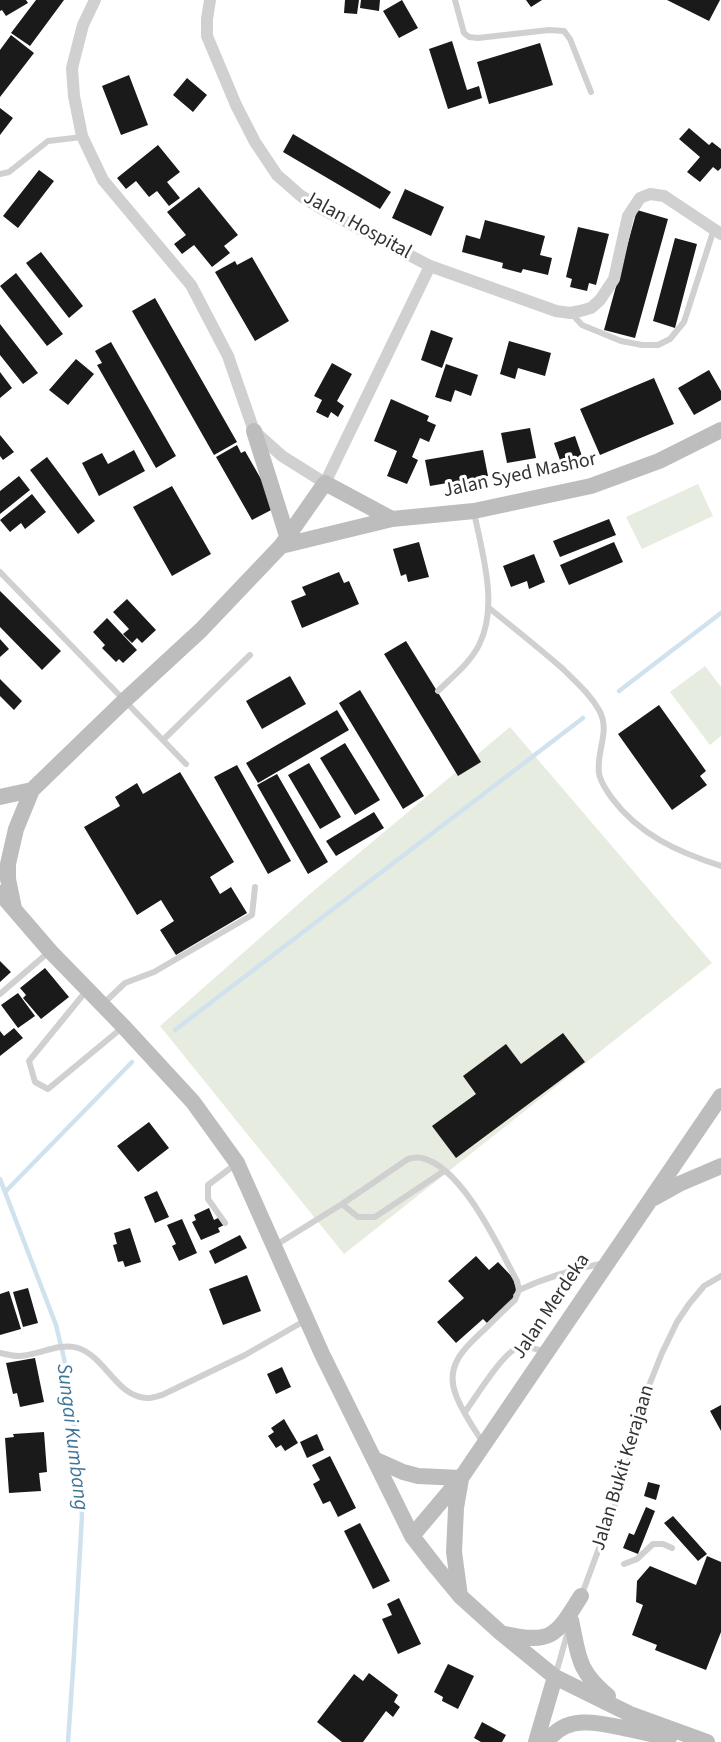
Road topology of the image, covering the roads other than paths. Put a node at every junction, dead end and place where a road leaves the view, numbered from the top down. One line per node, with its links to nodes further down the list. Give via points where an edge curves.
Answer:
1 (95, 0): 5 (street, via 83,25 72,68)
2 (210, 0): 8 (street, Jalan Hospital, via 207,36 236,105 277,175 324,210)
3 (455, 0): 4 (lane, via 464,33 469,37 564,31)
4 (591, 92)
5 (82, 136): 6 (lane, via 48,141 9,172); 11 (street, via 103,180 191,285 228,356)
6 (0, 174)
7 (718, 231): 9 (lane, via 684,322 670,339 658,345 621,341 582,325); 9 (street, via 664,196 650,194 640,198 628,216 614,279 591,308)
8 (430, 266): 9 (street, via 556,311); 12 (street, Jalan Hospital)
9 (570, 312)
10 (721, 430): 13 (street, Jalan Syed Mashor, via 659,460 591,486)
11 (254, 431): 12 (street, via 282,456); 15 (street)
12 (326, 483): 14 (street); 15 (street)
13 (474, 511): 14 (street, Jalan Syed Mashor); 17 (lane)
14 (392, 519): 15 (street, Jalan Syed Mashor)
15 (285, 543): 20 (street, via 201,630)
16 (0, 572): 20 (lane)
17 (489, 608): 19 (lane, via 478,646); 25 (lane, via 591,697 604,721 599,774 616,803 660,842)
18 (250, 655): 21 (lane)
19 (438, 691)
20 (124, 701): 21 (lane); 23 (street)
21 (163, 740): 22 (lane)
22 (186, 764)
23 (32, 790): 24 (street); 28 (street, via 16,829 8,864)
24 (0, 797)
25 (721, 866)
26 (255, 886): 32 (lane, via 252,915 154,972 125,983)
27 (0, 895): 28 (street)
28 (15, 912): 29 (street)
29 (50, 951): 30 (street); 31 (lane)
30 (88, 989): 32 (street); 33 (lane, via 29,1061 35,1082 48,1089)
31 (0, 994)
32 (103, 1004): 33 (street)
33 (123, 1026): 36 (street, via 193,1102)
34 (721, 1096): 35 (street, Jalan Merdeka)
35 (678, 1158): 39 (street); 40 (street, Jalan Merdeka)
36 (237, 1163): 42 (lane, via 208,1185 208,1199); 43 (street)
37 (721, 1166): 39 (street)
38 (444, 1171): 41 (lane, via 421,1158 408,1159); 41 (lane, via 375,1217 358,1217); 46 (lane, via 472,1200)
39 (701, 1173): 40 (street)
40 (650, 1200): 44 (street, Jalan Merdeka)
41 (342, 1204): 43 (lane)
42 (225, 1223)
43 (273, 1247): 47 (street)
44 (608, 1263): 46 (lane, via 543,1279); 49 (street, Jalan Merdeka)
45 (721, 1276): 58 (lane, Jalan Bukit Kerajaan, via 704,1286 689,1304 662,1353 648,1388 624,1481)
46 (519, 1290): 50 (lane, via 515,1300 467,1345 454,1366 452,1381)
47 (307, 1320): 48 (lane, via 162,1395 148,1398 125,1389 97,1359 78,1348 20,1356); 52 (street)
48 (0, 1353)
49 (547, 1353): 50 (lane, via 527,1346 510,1352); 51 (street, Jalan Merdeka)
50 (465, 1412): 51 (lane)
51 (484, 1445): 53 (street, Jalan Merdeka)
52 (374, 1459): 53 (street, via 418,1476); 54 (street)
53 (461, 1478): 54 (street, Jalan Merdeka); 57 (street, via 454,1552)
54 (412, 1536): 57 (street)
55 (672, 1548): 56 (lane, via 653,1544)
56 (624, 1563)
57 (460, 1596): 60 (street)
58 (581, 1596): 59 (lane, Jalan Bukit Kerajaan); 60 (street, via 554,1633 524,1638)
59 (571, 1620): 61 (lane, Jalan Bukit Kerajaan); 62 (street, via 581,1666 587,1676)
60 (501, 1633): 61 (street)
61 (555, 1677): 62 (street); 63 (street)
62 (630, 1714): 66 (street)
63 (536, 1742)
64 (547, 1742): 65 (street, via 561,1728 576,1722 596,1722)
65 (688, 1742)
66 (707, 1742)

